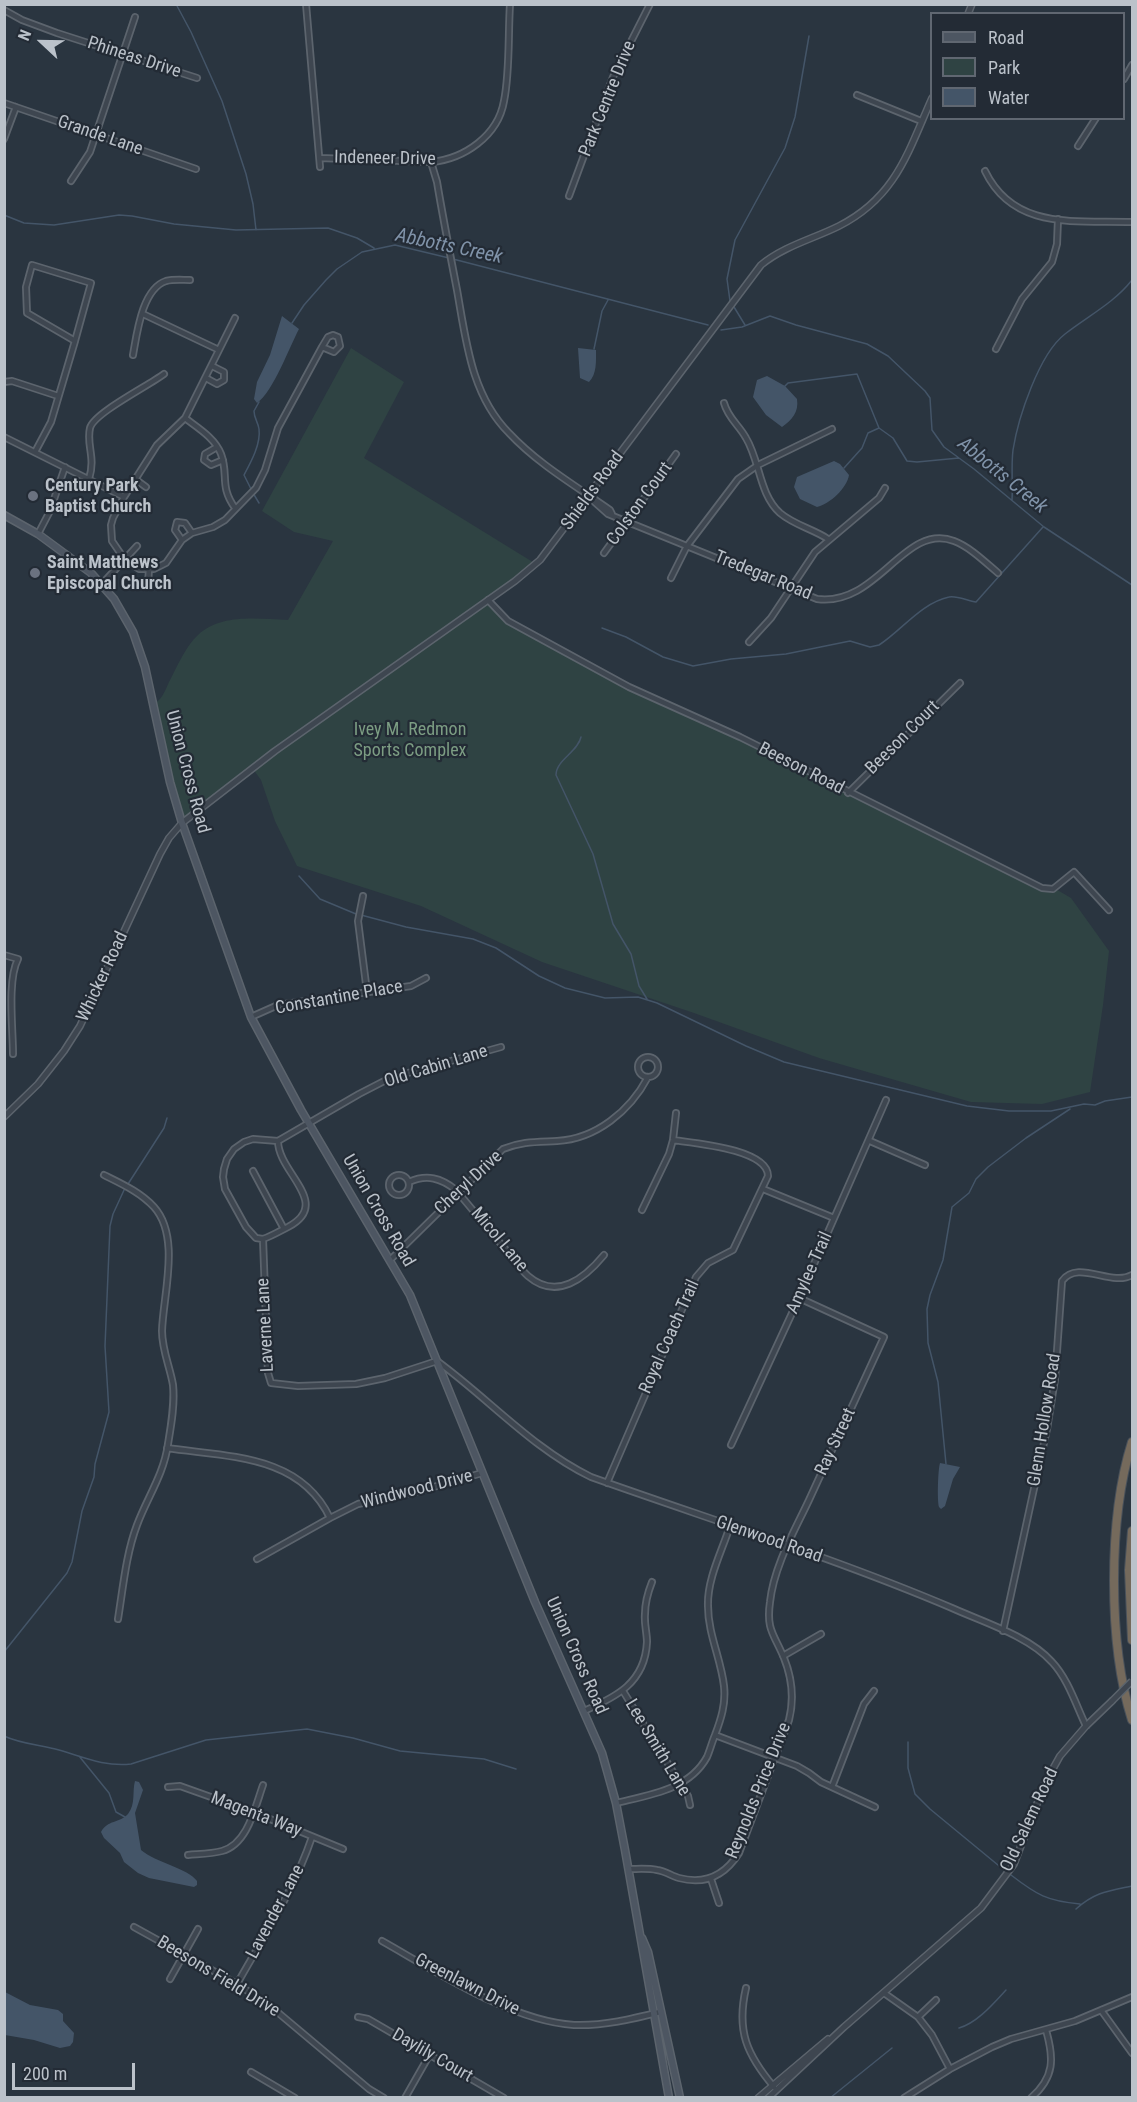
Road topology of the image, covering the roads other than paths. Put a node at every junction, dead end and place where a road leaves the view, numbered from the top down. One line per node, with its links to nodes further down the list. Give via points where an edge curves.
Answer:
1 (306, 4): 17 (street)
2 (510, 4): 18 (street, Indeneer Drive, via 504,103 495,124 480,143 464,154)
3 (650, 4): 23 (street, Park Centre Drive, via 613,77)
4 (4, 10): 6 (street, Phineas Drive, via 36,26)
5 (135, 17): 6 (street)
6 (122, 54): 7 (street, Phineas Drive); 14 (street)
7 (197, 78)
8 (857, 95): 13 (street)
9 (930, 102): 13 (street, Shields Road)
10 (4, 103): 11 (street, Grande Lane)
11 (16, 107): 14 (street, Grande Lane); 15 (street)
12 (1095, 120): 16 (street)
13 (921, 121): 54 (street, Shields Road, via 900,170 876,200 839,225 778,252 755,272)
14 (96, 134): 20 (street, Grande Lane); 22 (street, via 90,152)
15 (4, 139)
16 (1078, 146)
17 (320, 158): 18 (street, Indeneer Drive); 19 (street)
18 (431, 162): 54 (street, Tredegar Road, via 476,380 507,432)
19 (320, 166)
20 (196, 169)
21 (985, 171): 24 (street, via 995,189 1016,208)
22 (71, 181)
23 (569, 196)
24 (1058, 219): 25 (street); 31 (street, via 1052,261 1022,299)
25 (1132, 222)
26 (190, 280): 27 (street, via 168,281 158,286)
27 (143, 314): 32 (street); 33 (street)
28 (235, 318): 32 (street)
29 (75, 341): 29 (street, via 91,283 32,265 26,287 27,313); 38 (street)
30 (322, 347): 55 (street, via 278,428 260,481)
31 (996, 349)
32 (219, 351): 34 (street)
33 (133, 355)
34 (212, 366): 36 (street); 36 (street, via 224,372 224,380 217,384)
35 (164, 374): 49 (street, via 99,414 93,422)
36 (206, 378): 40 (street)
37 (4, 382): 38 (street)
38 (58, 396): 44 (street, via 51,422)
39 (724, 403): 47 (street, via 726,413 746,436)
40 (185, 418): 43 (street); 50 (street, via 157,445)
41 (832, 429): 47 (street)
42 (4, 436): 44 (street)
43 (217, 447): 46 (street); 46 (street, via 205,454 204,460 211,465)
44 (35, 452): 48 (street)
45 (676, 454): 57 (street, Colston Court)
46 (223, 460): 55 (street, via 224,484)
47 (758, 465): 61 (street, via 774,507 791,521); 63 (street, via 738,479)
48 (65, 467): 49 (street); 59 (street)
49 (89, 479): 53 (street)
50 (135, 479): 51 (street); 53 (street)
51 (146, 487)
52 (885, 488): 61 (street, via 879,498)
53 (124, 497): 65 (street, via 111,534)
54 (589, 497): 57 (street, Tredegar Road); 72 (street, Shields Road, via 540,560)
55 (235, 508): 58 (street, via 219,524)
56 (4, 515): 59 (main road, Union Cross Road)
57 (627, 521): 63 (street, Tredegar Road); 64 (street, Colston Court)
58 (192, 533): 60 (street); 60 (street, via 185,523 177,522 175,530)
59 (38, 534): 69 (main road, Union Cross Road)
60 (182, 540): 66 (street, via 166,563)
61 (828, 540): 71 (street, via 815,552)
62 (137, 546): 65 (street)
63 (687, 546): 68 (street); 71 (street, Tredegar Road)
64 (604, 553)
65 (125, 560): 66 (street); 69 (street)
66 (149, 569): 70 (street)
67 (998, 573): 71 (street, Tredegar Road, via 958,543 936,538 914,546 862,589 843,598 817,599)
68 (671, 578)
69 (102, 584): 76 (main road, Union Cross Road, via 125,616 141,656)
70 (148, 584)
71 (791, 589): 73 (street)
72 (488, 600): 75 (street, Beeson Road, via 508,621 629,687 740,737); 76 (street, Shields Road, via 275,751)
73 (749, 642)
74 (960, 683): 75 (street, Beeson Court)
75 (848, 793): 78 (street, Beeson Road, via 1042,888 1053,889 1074,872)
76 (182, 824): 82 (main road, Union Cross Road); 88 (street, Whicker Road, via 165,845 80,1026 38,1084)
77 (363, 896): 81 (street, via 358,921)
78 (1108, 910)
79 (4, 955): 84 (street, via 18,959 12,983)
80 (426, 978): 81 (street, Constantine Place, via 411,986)
81 (367, 992): 82 (street, Constantine Place, via 278,1005)
82 (251, 1017): 89 (main road, Union Cross Road)
83 (501, 1047): 89 (street, Old Cabin Lane, via 390,1078)
84 (13, 1054)
85 (648, 1077): 85 (street, via 658,1067 654,1059 647,1057 638,1066); 98 (street, Cheryl Drive, via 626,1107 599,1130 578,1138 522,1142 503,1149)
86 (886, 1100): 92 (street, Amylee Trail)
87 (676, 1113): 90 (street)
88 (4, 1117)
89 (309, 1123): 91 (street, Old Cabin Lane); 104 (main road, Union Cross Road)
90 (673, 1140): 97 (street, via 721,1147 752,1158 768,1170); 99 (street)
91 (278, 1141): 101 (street, via 282,1158 307,1204 303,1218); 102 (street, via 261,1138 244,1142 234,1149 224,1169 225,1189 236,1209 252,1235)
92 (870, 1141): 93 (street); 100 (street, Amylee Trail)
93 (925, 1165)
94 (253, 1171): 101 (street)
95 (104, 1175): 110 (street, via 130,1187 155,1208 167,1234 169,1260 162,1332 173,1386)
96 (409, 1182): 96 (street, via 405,1177 395,1176 390,1188 396,1195 402,1195); 98 (street, via 436,1178)
97 (763, 1189): 100 (street); 112 (street, Royal Coach Trail, via 733,1250 708,1263 696,1276)
98 (458, 1192): 103 (street, Micol Lane, via 536,1281 558,1286 573,1283); 104 (street, Cheryl Drive)
99 (642, 1210)
100 (834, 1218): 106 (street, Amylee Trail)
101 (284, 1229): 102 (street)
102 (263, 1239): 107 (street, Laverne Lane, via 268,1373 272,1383 356,1384)
103 (604, 1255)
104 (390, 1260): 107 (main road, Union Cross Road, via 410,1295)
105 (1132, 1275): 120 (street, Glenn Hollow Road, via 1117,1279 1078,1272 1062,1281 1047,1429)
106 (799, 1298): 109 (street, Amylee Trail); 116 (street, Ray Street, via 884,1337)
107 (437, 1361): 111 (main road, Union Cross Road); 112 (street, Glenwood Road, via 550,1454)
108 (1132, 1442): 128 (highway, via 1118,1514 1114,1582 1118,1649)
109 (731, 1445)
110 (167, 1448): 113 (street, via 277,1466 303,1482); 119 (street, via 158,1480 131,1541)
111 (482, 1473): 113 (street, Windwood Drive, via 373,1499); 127 (main road, Union Cross Road)
112 (607, 1483): 114 (street, Glenwood Road)
113 (330, 1518): 117 (street, Windwood Drive)
114 (730, 1526): 116 (street, Glenwood Road); 130 (street, via 707,1603 724,1686 723,1712)
115 (1132, 1532): 122 (highway)
116 (788, 1546): 120 (street, Glenwood Road, via 874,1576); 123 (street, Reynolds Price Drive, via 772,1588 769,1610 771,1634)
117 (257, 1559)
118 (652, 1582): 125 (street, via 645,1608 644,1659)
119 (118, 1619)
120 (1003, 1631): 129 (street, Glenwood Road, via 1052,1661 1064,1677)
121 (821, 1634): 123 (street)
122 (1132, 1640)
123 (783, 1656): 131 (street, Reynolds Price Drive, via 790,1678 791,1710)
124 (1132, 1681): 129 (street, Old Salem Road, bridge)
125 (623, 1691): 127 (street); 132 (street, Lee Smith Lane)
126 (874, 1691): 135 (street, via 864,1704)
127 (584, 1711): 136 (main road, Union Cross Road, via 602,1753)
128 (1132, 1720)
129 (1086, 1726): 153 (street, Old Salem Road, via 1060,1756 1045,1783 1018,1855 999,1887 960,1928)
130 (715, 1735): 131 (street); 132 (street, via 701,1766)
131 (774, 1758): 135 (street, via 797,1766); 144 (street, Reynolds Price Drive, via 738,1853 728,1868)
132 (680, 1783): 136 (street, via 660,1793); 137 (street, Lee Smith Lane)
133 (263, 1785): 139 (street)
134 (168, 1787): 139 (street, Magenta Way, via 180,1786)
135 (832, 1787): 138 (street)
136 (616, 1803): 143 (main road, Union Cross Road)
137 (690, 1805)
138 (875, 1807)
139 (253, 1812): 140 (street, Magenta Way); 142 (street, via 246,1830 230,1848)
140 (312, 1837): 141 (street, Magenta Way); 151 (street, Lavender Lane, via 302,1868)
141 (343, 1849)
142 (188, 1855)
143 (629, 1869): 144 (street, Reynolds Price Drive, via 654,1869 688,1880); 157 (main road, Union Cross Road)
144 (711, 1879): 145 (street)
145 (719, 1903)
146 (134, 1927): 149 (street, Beesons Field Drive)
147 (198, 1929): 149 (street)
148 (382, 1941): 157 (street, Greenlawn Drive, via 499,2004 555,2022 617,2022)
149 (184, 1955): 150 (street); 151 (street, Beesons Field Drive)
150 (170, 1979)
151 (237, 1984): 167 (street, Beesons Field Drive, via 282,2013 369,2089)
152 (746, 1988): 165 (street, via 742,2012 745,2040 752,2058)
153 (884, 1993): 159 (street); 165 (street, Old Salem Road)
154 (1132, 1997): 156 (street)
155 (936, 2000): 159 (street)
156 (1101, 2010): 160 (street); 161 (street)
157 (657, 2013): 170 (main road, Union Cross Road); 171 (main road, Union Cross Road)
158 (358, 2017): 162 (street, Daylily Court)
159 (918, 2017): 163 (street)
160 (1046, 2030): 163 (street, via 1011,2039); 175 (street, via 1051,2048 1050,2069 1042,2088)
161 (1132, 2053)
162 (430, 2054): 168 (street); 169 (street, Daylily Court)
163 (950, 2069): 174 (street)
164 (251, 2072): 166 (street)
165 (774, 2088): 172 (street, Old Salem Road); 173 (street, Old Salem Road)
166 (295, 2097)
167 (384, 2097)
168 (405, 2097)
169 (504, 2097)
170 (669, 2097)
171 (680, 2097)
172 (758, 2097)
173 (768, 2097)
174 (904, 2097)
175 (1031, 2097)

